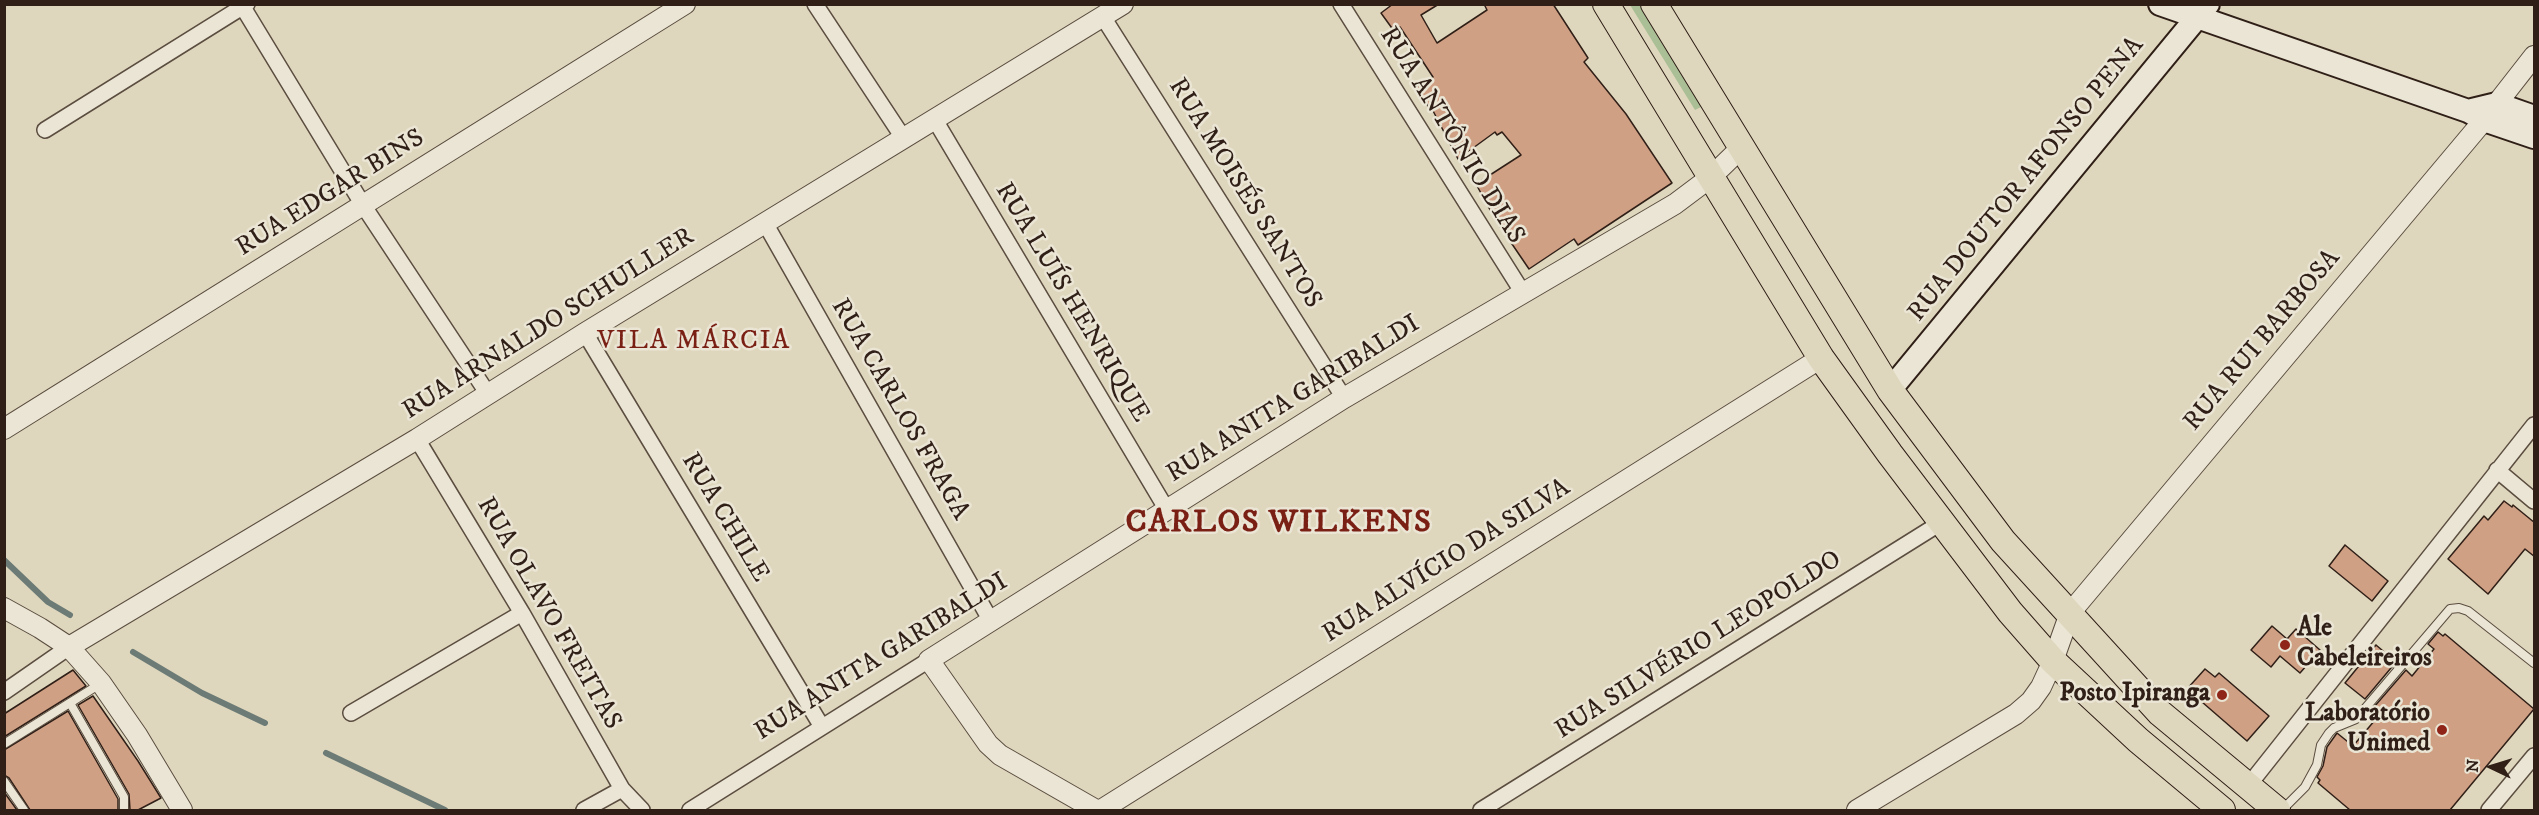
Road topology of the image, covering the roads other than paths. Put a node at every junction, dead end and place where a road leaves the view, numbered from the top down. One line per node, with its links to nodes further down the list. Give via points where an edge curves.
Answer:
1 (685, 4): 20 (street, RUA EDGAR BINS)
2 (815, 4): 17 (street)
3 (1123, 4): 10 (street, RUA ARNALDO SCHULLER)
4 (1341, 4): 22 (street, RUA ANTÔNIO DIAS)
5 (1606, 4): 19 (main road)
6 (1654, 4): 18 (main road)
7 (2160, 4): 9 (main road)
8 (244, 5): 15 (street); 20 (street)
9 (2202, 12): 12 (main road); 25 (main road, RUA DOUTOR AFONSO PENA)
10 (1103, 17): 14 (street, RUA ARNALDO SCHULLER); 27 (street, RUA MOISÉS SANTOS)
11 (2535, 56): 12 (street, RUA RUI BARBOSA)
12 (2483, 112): 13 (main road); 16 (main road); 37 (street, RUA RUI BARBOSA)
13 (2535, 117)
14 (934, 120): 17 (street, RUA ARNALDO SCHULLER); 33 (street, RUA LUÍS HENRIQUE)
15 (45, 130)
16 (2535, 137)
17 (904, 139): 21 (street, RUA ARNALDO SCHULLER)
18 (1741, 148): 19 (street, RUA ANITA GARIBALDI); 25 (main road)
19 (1712, 177): 22 (street, RUA ANITA GARIBALDI, via 1675,204); 24 (main road)
20 (363, 205): 26 (street); 29 (street, RUA EDGAR BINS)
21 (765, 223): 23 (street, RUA ARNALDO SCHULLER); 38 (street, RUA CARLOS FRAGA)
22 (1522, 293): 27 (street, RUA ANITA GARIBALDI)
23 (585, 333): 26 (street, RUA ARNALDO SCHULLER); 47 (street, RUA CHILE)
24 (1821, 358): 34 (main road); 61 (street, RUA ALVÍCIO DA SILVA)
25 (1890, 390): 37 (main road, via 2003,541)
26 (488, 394): 30 (street, RUA ARNALDO SCHULLER)
27 (1344, 398): 33 (street, RUA ANITA GARIBALDI)
28 (2535, 425): 31 (street)
29 (4, 429)
30 (417, 439): 36 (street, RUA OLAVO FREITAS); 39 (street, RUA ARNALDO SCHULLER)
31 (2497, 470): 32 (street); 51 (street)
32 (2535, 501)
33 (1167, 510): 38 (street, RUA ANITA GARIBALDI)
34 (1942, 522): 41 (main road, via 2010,612); 62 (street, RUA SILVÉRIO LEOPOLDO)
35 (4, 608): 39 (street)
36 (522, 613): 46 (street); 52 (street, RUA OLAVO FREITAS)
37 (2070, 613): 41 (street); 51 (main road, via 2160,712)
38 (990, 621): 40 (street, RUA ANITA GARIBALDI)
39 (69, 647): 43 (street); 44 (street, RUA ARNALDO SCHULLER)
40 (929, 660): 47 (street, RUA ANITA GARIBALDI); 60 (street, via 987,744)
41 (2053, 661): 54 (street, via 2036,694 2016,714); 63 (main road, via 2138,740)
42 (2535, 663): 65 (lane, via 2468,611 2450,609 2356,719 2329,733 2305,787)
43 (101, 683): 45 (lane); 53 (street, via 138,735)
44 (4, 692)
45 (70, 703): 48 (lane); 56 (lane, via 124,796)
46 (351, 713)
47 (822, 727): 59 (street, RUA ANITA GARIBALDI)
48 (4, 744)
49 (2535, 756): 66 (street)
50 (4, 780): 55 (lane)
51 (2248, 786): 64 (main road)
52 (622, 789): 57 (street); 58 (street, RUA OLAVO FREITAS)
53 (178, 808)
54 (1865, 809)
55 (24, 810)
56 (124, 810)
57 (584, 810)
58 (642, 810)
59 (690, 810)
60 (1095, 810)
61 (1101, 810)
62 (1481, 810)
63 (2222, 810)
64 (2277, 810)
65 (2282, 810)
66 (2489, 810)

